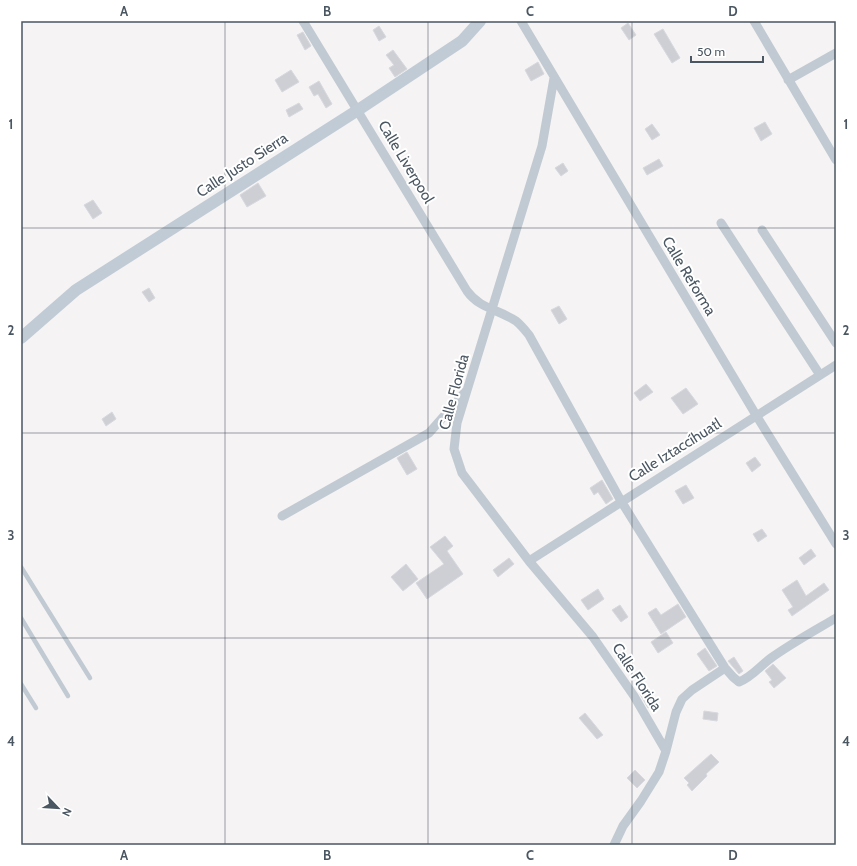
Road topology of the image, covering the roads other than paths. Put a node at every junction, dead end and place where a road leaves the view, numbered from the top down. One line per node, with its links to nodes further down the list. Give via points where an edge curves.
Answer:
1 (303, 21): 8 (street, Calle Liverpool)
2 (480, 21): 8 (street, Calle Justo Sierra, via 462,41)
3 (521, 21): 6 (street, Calle Reforma)
4 (754, 21): 7 (street)
5 (836, 53): 7 (street)
6 (554, 78): 12 (street, Calle Florida, via 542,146); 18 (street, Calle Reforma)
7 (788, 80): 9 (street)
8 (358, 110): 12 (street, Calle Liverpool, via 473,300); 13 (street, Calle Justo Sierra, via 76,290)
9 (836, 160)
10 (721, 223): 16 (street)
11 (762, 230): 14 (street)
12 (492, 309): 17 (street, Calle Florida); 19 (street, Calle Liverpool, via 516,321 529,335)
13 (21, 338)
14 (836, 343)
15 (836, 365): 16 (street, Calle Iztaccíhuatl)
16 (820, 375): 18 (street, Calle Iztaccíhuatl)
17 (468, 389): 20 (street, via 430,433); 22 (street, Calle Florida, via 457,423 454,449 462,473)
18 (756, 415): 19 (street, Calle Iztaccíhuatl); 21 (street, Calle Reforma)
19 (621, 501): 22 (street, Calle Iztaccíhuatl); 26 (street, Calle Liverpool)
20 (282, 516)
21 (836, 544)
22 (529, 560): 31 (street, Calle Florida, via 593,636 634,696)
23 (21, 567): 27 (lane)
24 (21, 618): 29 (lane)
25 (836, 618): 26 (street, Calle Liverpool, via 769,659 748,679 739,682)
26 (725, 668): 31 (street, via 682,699)
27 (90, 678)
28 (21, 684): 30 (lane)
29 (68, 696)
30 (36, 708)
31 (666, 751): 32 (street, via 659,772 623,826)
32 (614, 845)

